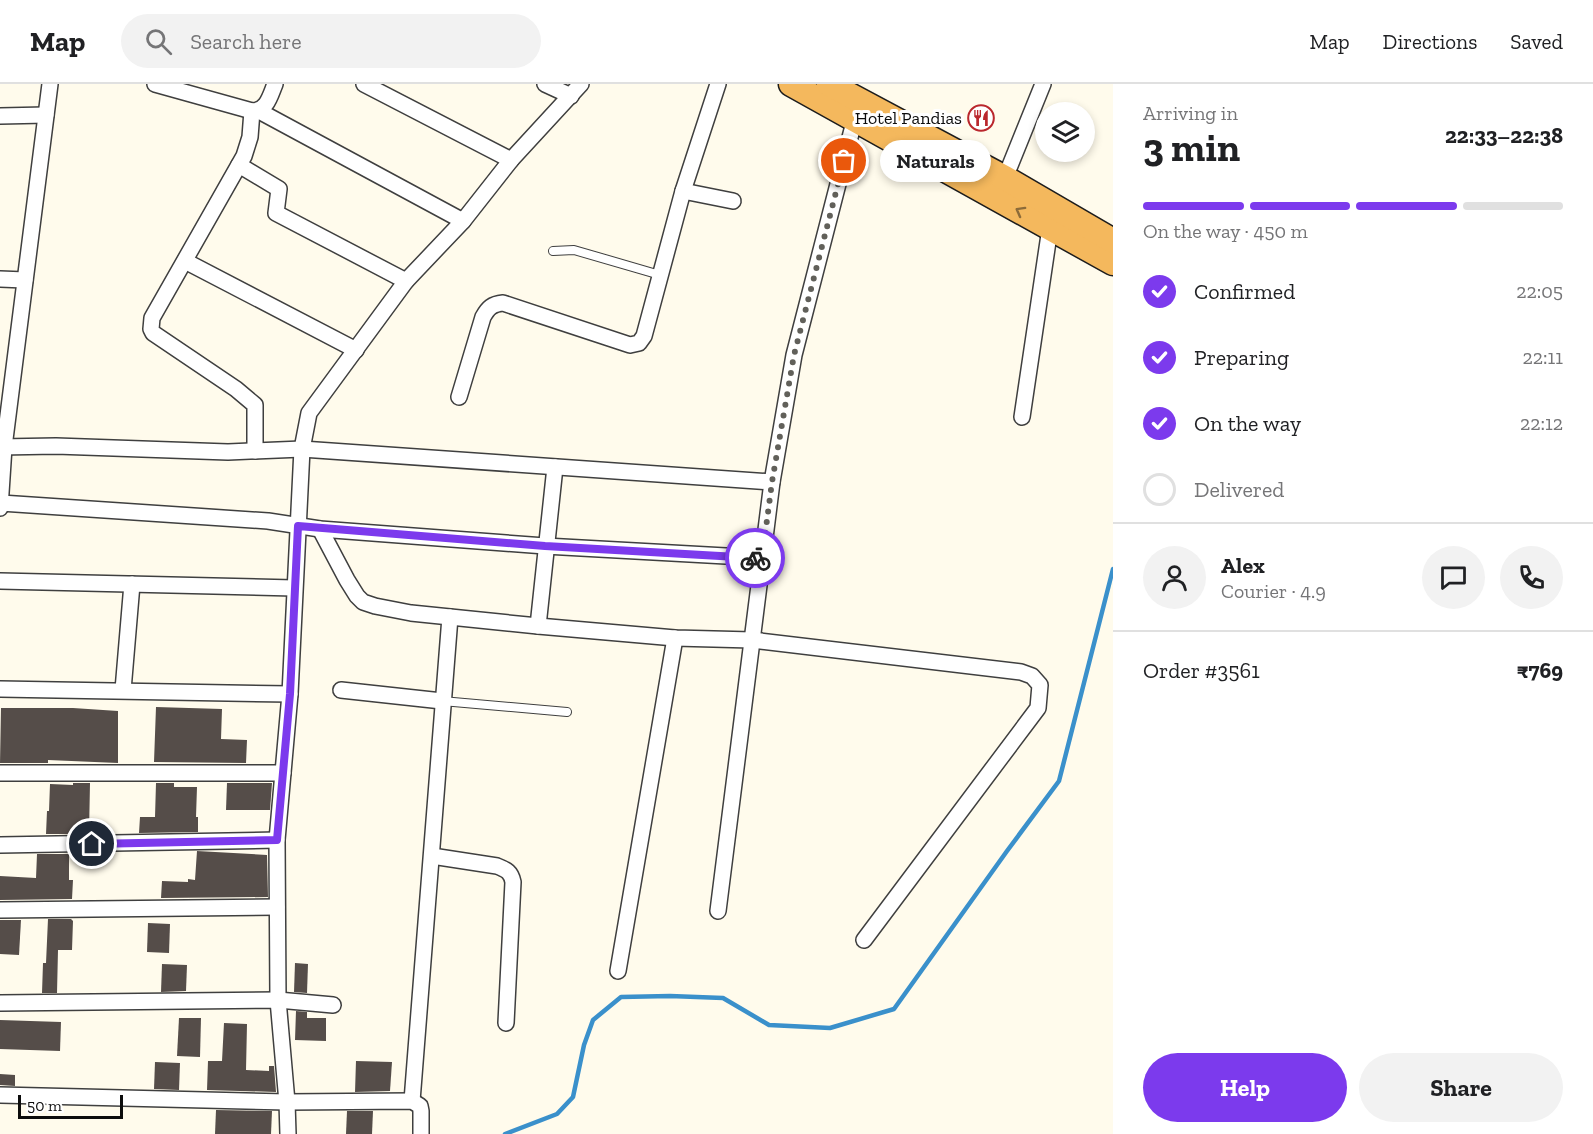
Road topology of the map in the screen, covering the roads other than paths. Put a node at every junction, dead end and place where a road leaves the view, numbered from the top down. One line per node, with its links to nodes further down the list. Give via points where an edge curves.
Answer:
1 (50, 84): 12 (street)
2 (155, 84): 11 (street)
3 (275, 84): 11 (street, via 268,102)
4 (364, 84): 16 (street)
5 (544, 84): 10 (street)
6 (718, 84): 18 (street)
7 (791, 84): 14 (highway)
8 (1043, 84): 17 (street)
9 (839, 87): 17 (highway)
10 (576, 90): 16 (street)
11 (255, 111): 15 (street); 20 (street)
12 (46, 115): 13 (street); 27 (street)
13 (0, 116)
14 (855, 118): 21 (highway, one-way to 14); 37 (street, via 794,355)
15 (242, 160): 24 (street); 28 (street, via 279,189 276,213)
16 (511, 160): 20 (street)
17 (1005, 178): 23 (highway)
18 (683, 191): 19 (street); 25 (street)
19 (733, 201)
20 (464, 221): 28 (street)
21 (1050, 228): 23 (highway); 32 (street)
22 (553, 251): 25 (lane, via 574,250)
23 (1111, 255)
24 (185, 261): 29 (street); 35 (street, via 152,318 151,329 255,405)
25 (660, 274): 31 (street, via 644,336 639,343 630,345 503,303 493,304 483,317)
26 (0, 279): 27 (street)
27 (25, 280): 30 (street)
28 (406, 281): 29 (street)
29 (356, 351): 34 (street, via 309,413)
30 (12, 355): 33 (street)
31 (459, 397)
32 (1022, 417)
33 (2, 447): 35 (street); 38 (street)
34 (302, 449): 35 (street); 36 (street); 40 (street)
35 (252, 451)
36 (555, 467): 37 (street); 42 (street)
37 (772, 482): 43 (street)
38 (1, 503): 39 (street); 40 (street)
39 (0, 508)
40 (298, 526): 41 (street); 46 (street)
41 (320, 529): 42 (street); 47 (street, via 363,602)
42 (545, 546): 43 (street); 48 (street)
43 (762, 558): 50 (street)
44 (0, 581): 45 (street)
45 (132, 584): 46 (street); 52 (street)
46 (294, 588): 54 (street)
47 (450, 617): 48 (street); 55 (street)
48 (538, 626): 49 (street)
49 (675, 638): 50 (street); 66 (street)
50 (752, 640): 64 (street); 65 (street, via 1021,672 1040,685 1038,708)
51 (0, 689): 52 (street)
52 (123, 690): 54 (street)
53 (341, 690): 55 (street)
54 (290, 694): 58 (street)
55 (442, 701): 56 (lane); 61 (street)
56 (567, 712)
57 (0, 773): 58 (street)
58 (283, 773): 59 (street)
59 (277, 840): 60 (street); 62 (street)
60 (0, 845)
61 (432, 856): 70 (street, via 497,866 511,874); 72 (street)
62 (278, 907): 63 (street); 67 (street)
63 (0, 910)
64 (718, 911)
65 (864, 940)
66 (618, 971)
67 (278, 1000): 68 (street); 69 (street); 73 (street)
68 (0, 1003)
69 (333, 1005)
70 (506, 1023)
71 (0, 1095): 73 (street)
72 (412, 1101): 73 (street); 75 (street, via 420,1106)
73 (287, 1102): 74 (street)
74 (288, 1134)
75 (421, 1134)

